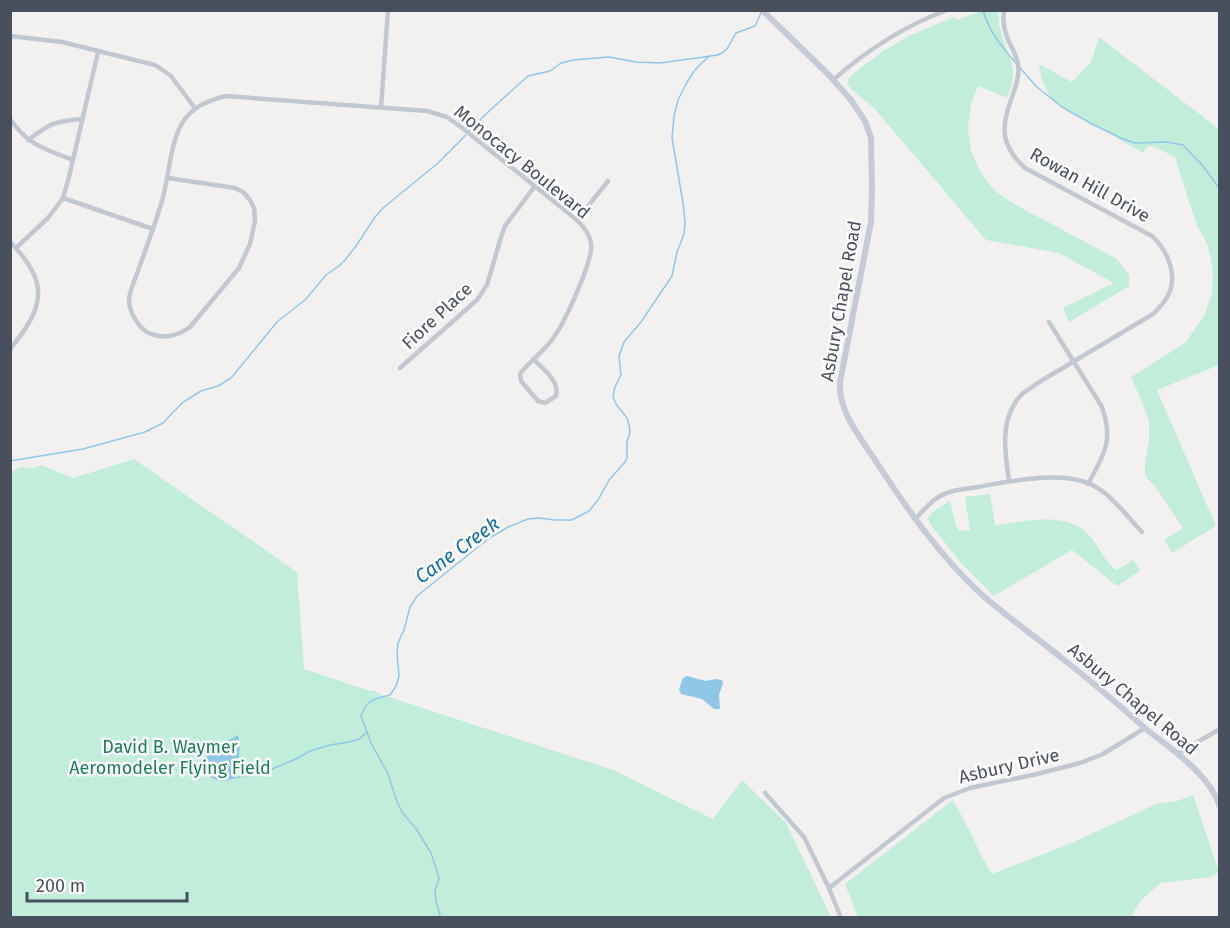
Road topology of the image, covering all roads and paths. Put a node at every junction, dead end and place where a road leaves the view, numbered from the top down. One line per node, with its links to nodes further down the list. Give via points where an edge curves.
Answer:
1 (388, 10): 9 (street)
2 (762, 10): 7 (main road, Asbury Chapel Road)
3 (947, 10): 7 (street, via 893,35)
4 (1004, 10): 25 (street, Rowan Hill Drive, via 1005,32 1018,61 1005,126 1011,153 1025,168 1152,236 1171,266 1171,288 1153,314)
5 (10, 36): 6 (street, via 62,42)
6 (98, 52): 8 (street, via 155,65 170,75); 10 (street)
7 (833, 80): 29 (main road, Asbury Chapel Road, via 865,121 872,160 871,222 840,396 866,445)
8 (195, 108): 9 (street, Monocacy Boulevard, via 225,96); 14 (street, via 176,137)
9 (381, 108): 16 (street, Monocacy Boulevard, via 434,112 447,117)
10 (83, 119): 12 (street, via 61,120); 13 (street)
11 (10, 120): 12 (street)
12 (28, 140): 13 (street)
13 (73, 160): 17 (street)
14 (168, 178): 19 (street); 19 (street, via 235,188 250,200 255,221 239,268 190,327 172,336 148,333 132,313 129,300)
15 (608, 181): 18 (street)
16 (535, 186): 18 (street, Monocacy Boulevard); 26 (street, Fiore Place, via 505,225 484,291)
17 (63, 198): 19 (street); 21 (street)
18 (577, 220): 24 (street, Monocacy Boulevard, via 590,239 592,253 559,330)
19 (153, 229)
20 (10, 242): 21 (street)
21 (16, 248): 23 (street, via 30,265 39,293 32,318)
22 (1048, 322): 25 (street)
23 (10, 348)
24 (533, 359): 24 (street, Monocacy Boulevard, via 523,370 521,381 538,401 545,403 556,396 556,388)
25 (1074, 362): 27 (street, Rowan Hill Drive, via 1021,396 1012,410 1004,447); 28 (street, via 1107,422 1104,453)
26 (400, 368)
27 (1009, 481): 28 (street, via 1048,477); 29 (street, via 946,493)
28 (1088, 484): 30 (street, via 1116,503)
29 (915, 519): 31 (main road, Asbury Chapel Road, via 983,596)
30 (1142, 532)
31 (1145, 728): 33 (main road, Asbury Chapel Road); 36 (street, Asbury Drive, via 1080,763 970,788 944,798)
32 (1220, 729): 33 (street)
33 (1177, 754): 35 (main road, Asbury Chapel Road, via 1211,788)
34 (765, 793): 36 (street, via 804,837)
35 (1220, 807)
36 (829, 888): 37 (street)
37 (841, 918)

